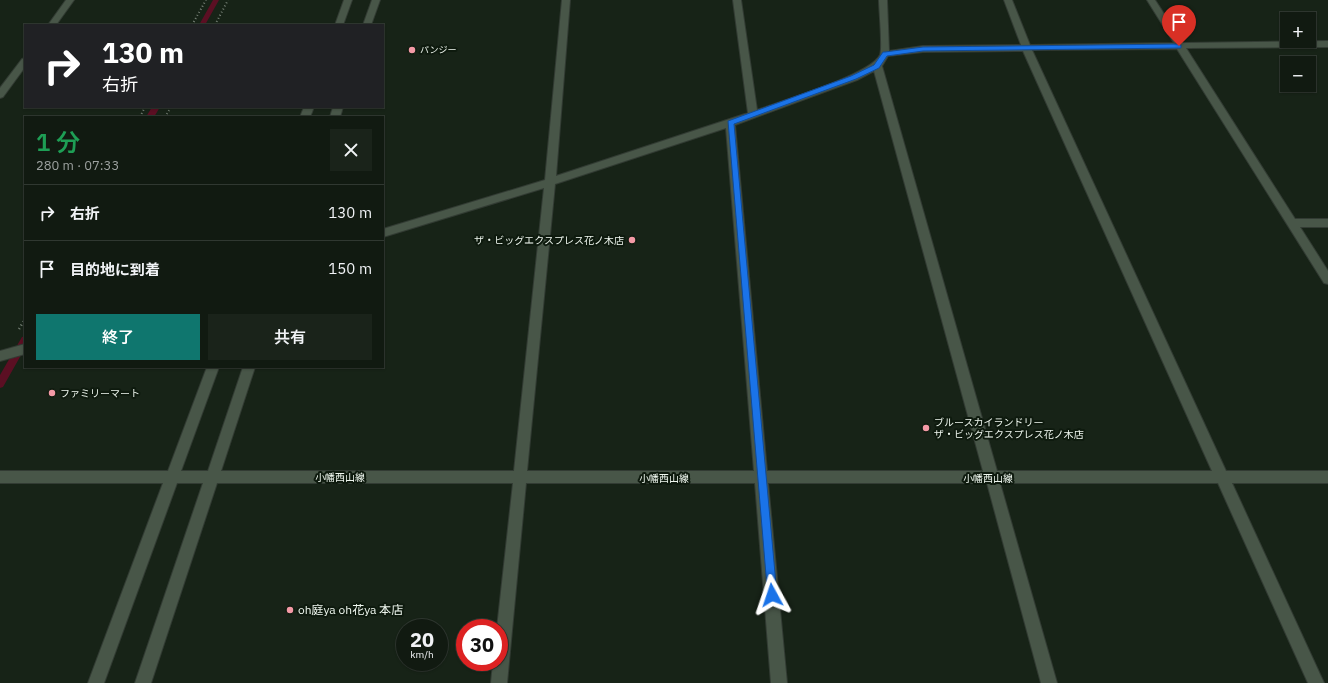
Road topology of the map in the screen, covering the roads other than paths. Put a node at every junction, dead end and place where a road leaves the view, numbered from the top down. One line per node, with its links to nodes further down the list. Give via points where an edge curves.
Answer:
1 (70, 0): 9 (street)
2 (348, 0): 10 (street)
3 (376, 0): 11 (street)
4 (566, 0): 21 (street)
5 (737, 0): 19 (street)
6 (883, 0): 15 (street)
7 (1008, 0): 14 (street)
8 (1151, 0): 13 (street)
9 (53, 24)
10 (339, 24)
11 (367, 24)
12 (1328, 44): 13 (street)
13 (1179, 46): 14 (street); 22 (street)
14 (1028, 48): 15 (street, via 923,49); 34 (street)
15 (885, 54): 17 (street)
16 (24, 62): 18 (street)
17 (877, 66): 19 (street, via 854,78); 37 (street)
18 (0, 95)
19 (753, 114): 20 (street)
20 (730, 123): 21 (street); 36 (street)
21 (550, 182): 24 (street); 35 (street)
22 (1291, 223): 23 (street); 25 (street)
23 (1328, 223)
24 (384, 233)
25 (1328, 280)
26 (24, 349): 27 (street)
27 (5, 355)
28 (213, 368): 32 (street)
29 (249, 368): 33 (street)
30 (1328, 476): 34 (street, 小幡西山線)
31 (0, 477): 32 (street, 小幡西山線)
32 (174, 477): 33 (street, 小幡西山線); 38 (street)
33 (213, 477): 35 (street, 小幡西山線); 39 (street)
34 (1222, 477): 37 (street, 小幡西山線); 43 (street)
35 (520, 478): 36 (street, 小幡西山線); 40 (street)
36 (762, 478): 37 (street, 小幡西山線); 41 (street)
37 (993, 478): 42 (street)
38 (96, 683)
39 (143, 683)
40 (499, 683)
41 (779, 683)
42 (1049, 683)
43 (1316, 683)

